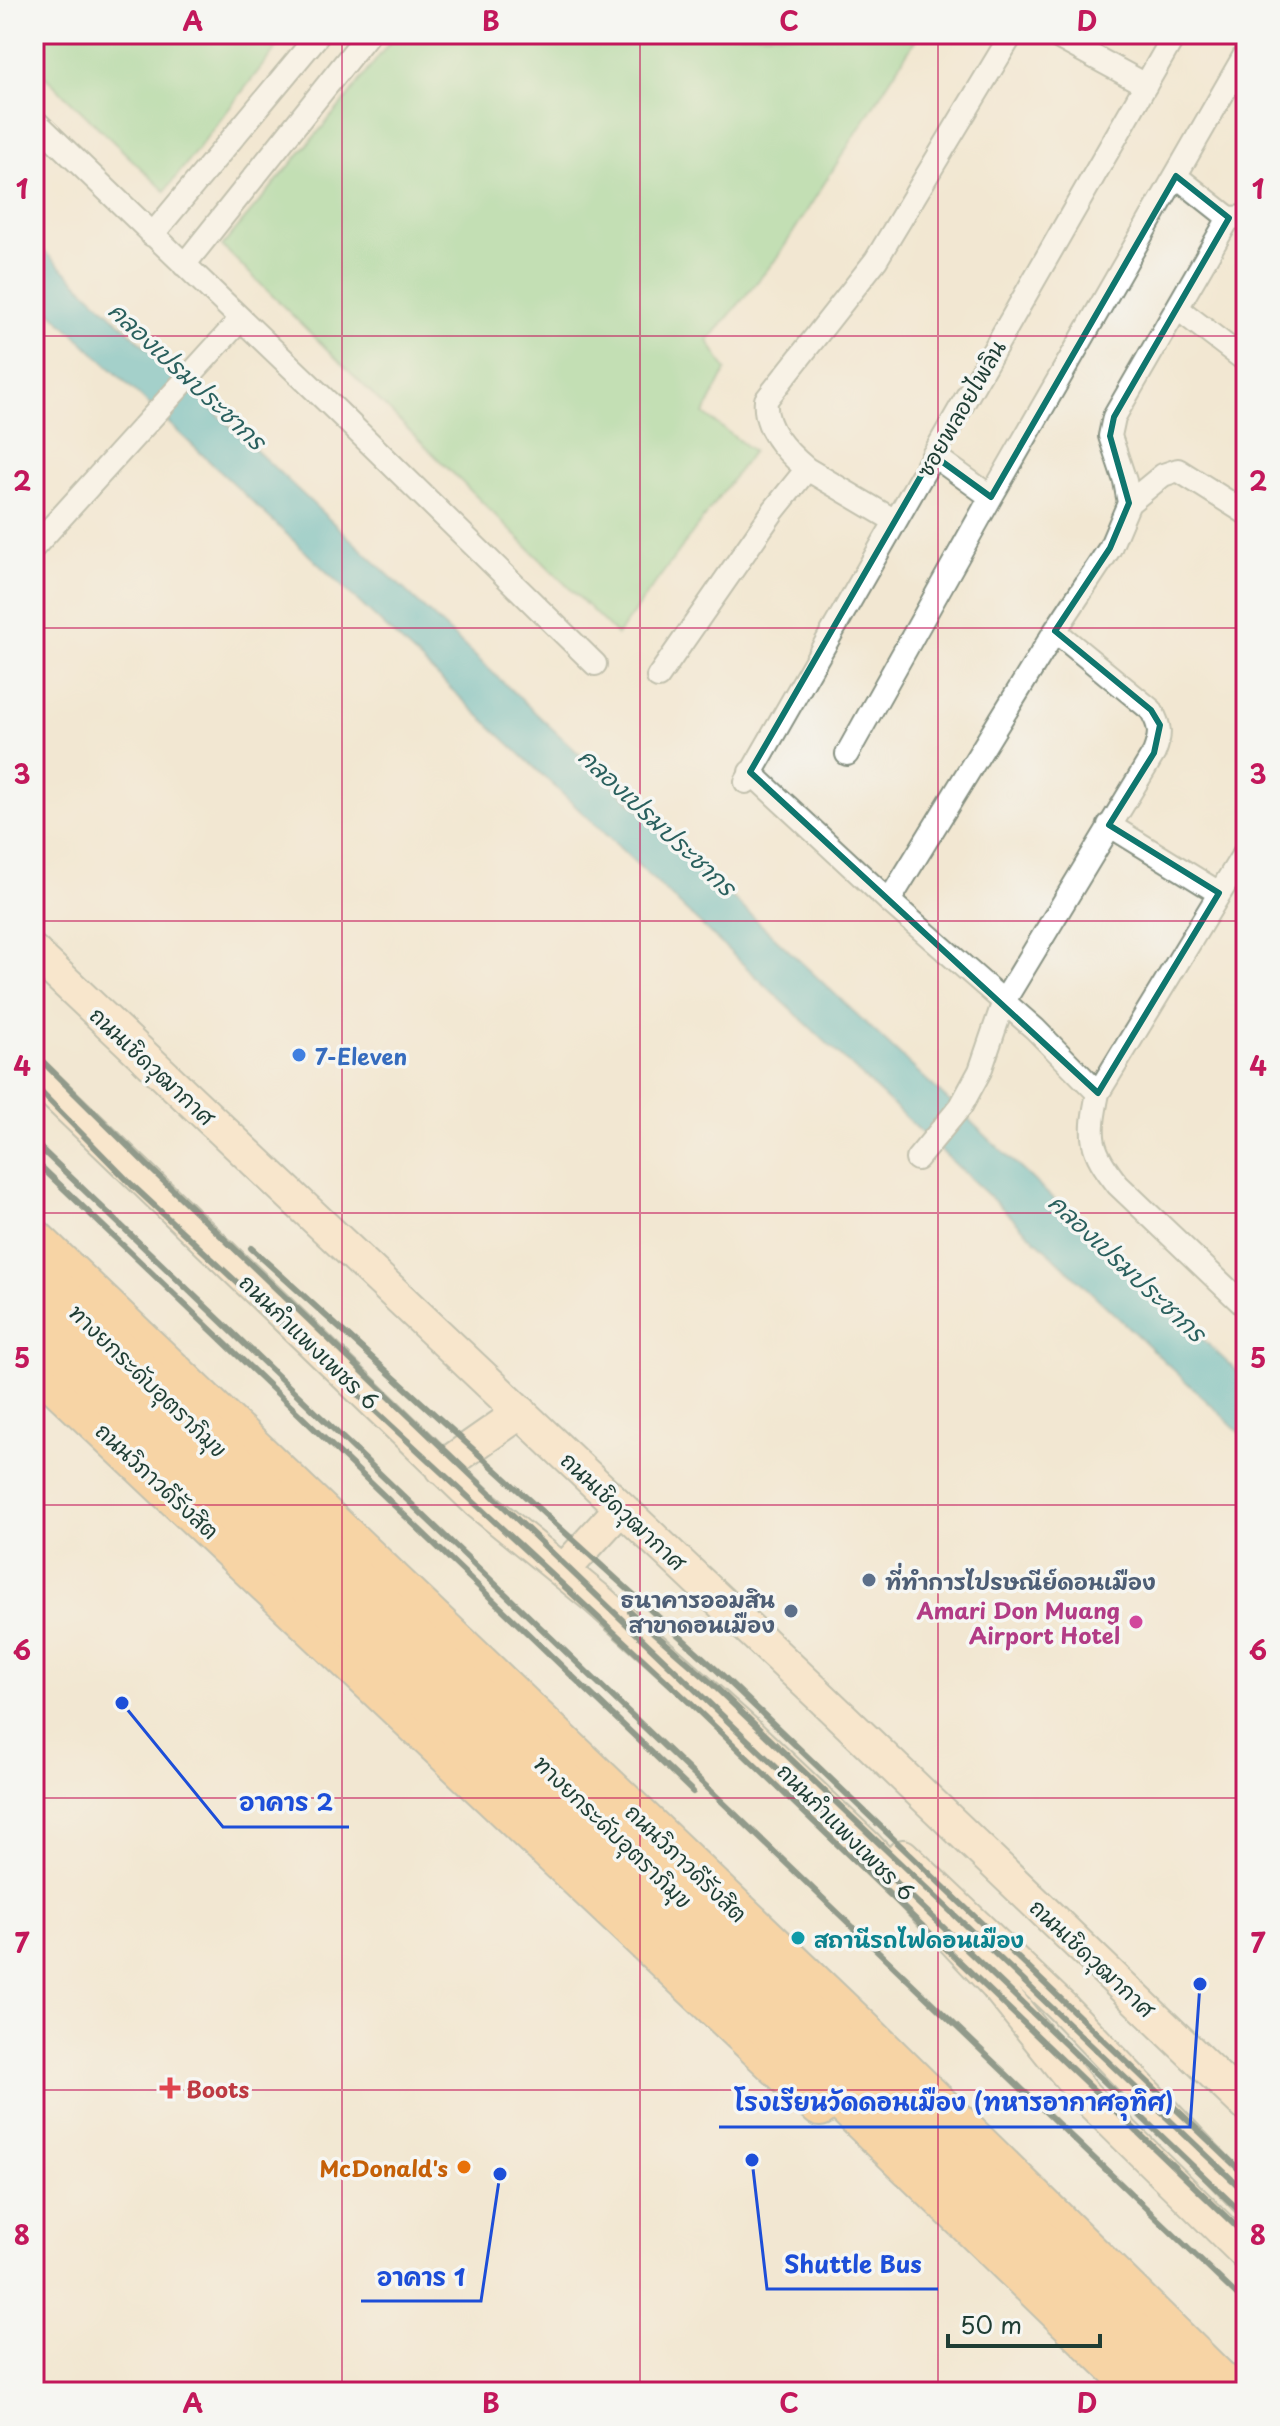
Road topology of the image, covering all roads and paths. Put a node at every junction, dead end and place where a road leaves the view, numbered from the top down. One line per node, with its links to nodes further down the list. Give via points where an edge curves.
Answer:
1 (319, 34): 11 (street)
2 (368, 34): 12 (street)
3 (1012, 34): 17 (street, via 876,260 766,400 764,414 772,431)
4 (1052, 34): 7 (street)
5 (1175, 34): 7 (street, ซอยพลอยไพลิน)
6 (1246, 53): 9 (street)
7 (1146, 85): 16 (street, ซอยพลอยไพลิน)
8 (34, 120): 11 (street)
9 (1176, 176): 10 (street); 18 (street)
10 (1238, 218): 13 (street)
11 (152, 235): 12 (street)
12 (184, 265): 14 (street)
13 (1177, 308): 15 (street); 19 (street, via 1114,417 1110,436)
14 (241, 319): 22 (street); 24 (street)
15 (1246, 361)
16 (933, 455): 18 (street); 21 (street, ซอยพลอยไพลิน)
17 (807, 469): 21 (street); 25 (street)
18 (991, 497): 26 (street)
19 (1129, 503): 20 (street, via 1163,475 1178,470); 23 (street, via 1110,548)
20 (1246, 513)
21 (895, 521): 30 (street, ซอยพลอยไพลิน, via 748,777)
22 (34, 547)
23 (1055, 631): 27 (street, via 1151,710 1160,725 1154,753); 30 (street)
24 (595, 664)
25 (658, 677)
26 (847, 754)
27 (1109, 825): 29 (street); 32 (street)
28 (1246, 850): 29 (street)
29 (1219, 893): 34 (street)
30 (889, 901): 32 (street)
31 (34, 952): 41 (main road, ถนนเชิดวุฒากาศ)
32 (1004, 1001): 34 (street); 35 (street, via 980,1071 961,1106)
33 (34, 1074): 42 (main road, ถนนกำแพงเพชร 6)
34 (1098, 1093): 38 (street, via 1092,1144 1100,1163)
35 (923, 1152)
36 (34, 1238): 49 (highway, ถนนวิภาวดีรังสิต, via 863,2030)
37 (34, 1270): 49 (highway, ทางยกระดับอุตราภิมุข)
38 (1246, 1307)
39 (34, 1321): 51 (highway, ทางยกระดับอุตราภิมุข)
40 (34, 1364): 50 (highway, ถนนวิภาวดีรังสิต)
41 (521, 1412): 42 (main road); 43 (main road, ถนนเชิดวุฒากาศ)
42 (441, 1468): 44 (main road, ถนนกำแพงเพชร 6)
43 (620, 1509): 44 (main road); 46 (main road, ถนนเชิดวุฒากาศ)
44 (563, 1571): 45 (main road, ถนนกำแพงเพชร 6)
45 (596, 1598): 47 (main road, ถนนกำแพงเพชร 6, via 678,1646 1062,2007); 48 (main road, ถนนกำแพงเพชร 6, via 866,1846 996,1985 1085,2096)
46 (1246, 2105)
47 (1246, 2199)
48 (1246, 2254)
49 (1220, 2381)
50 (1116, 2392)
51 (1144, 2392)

